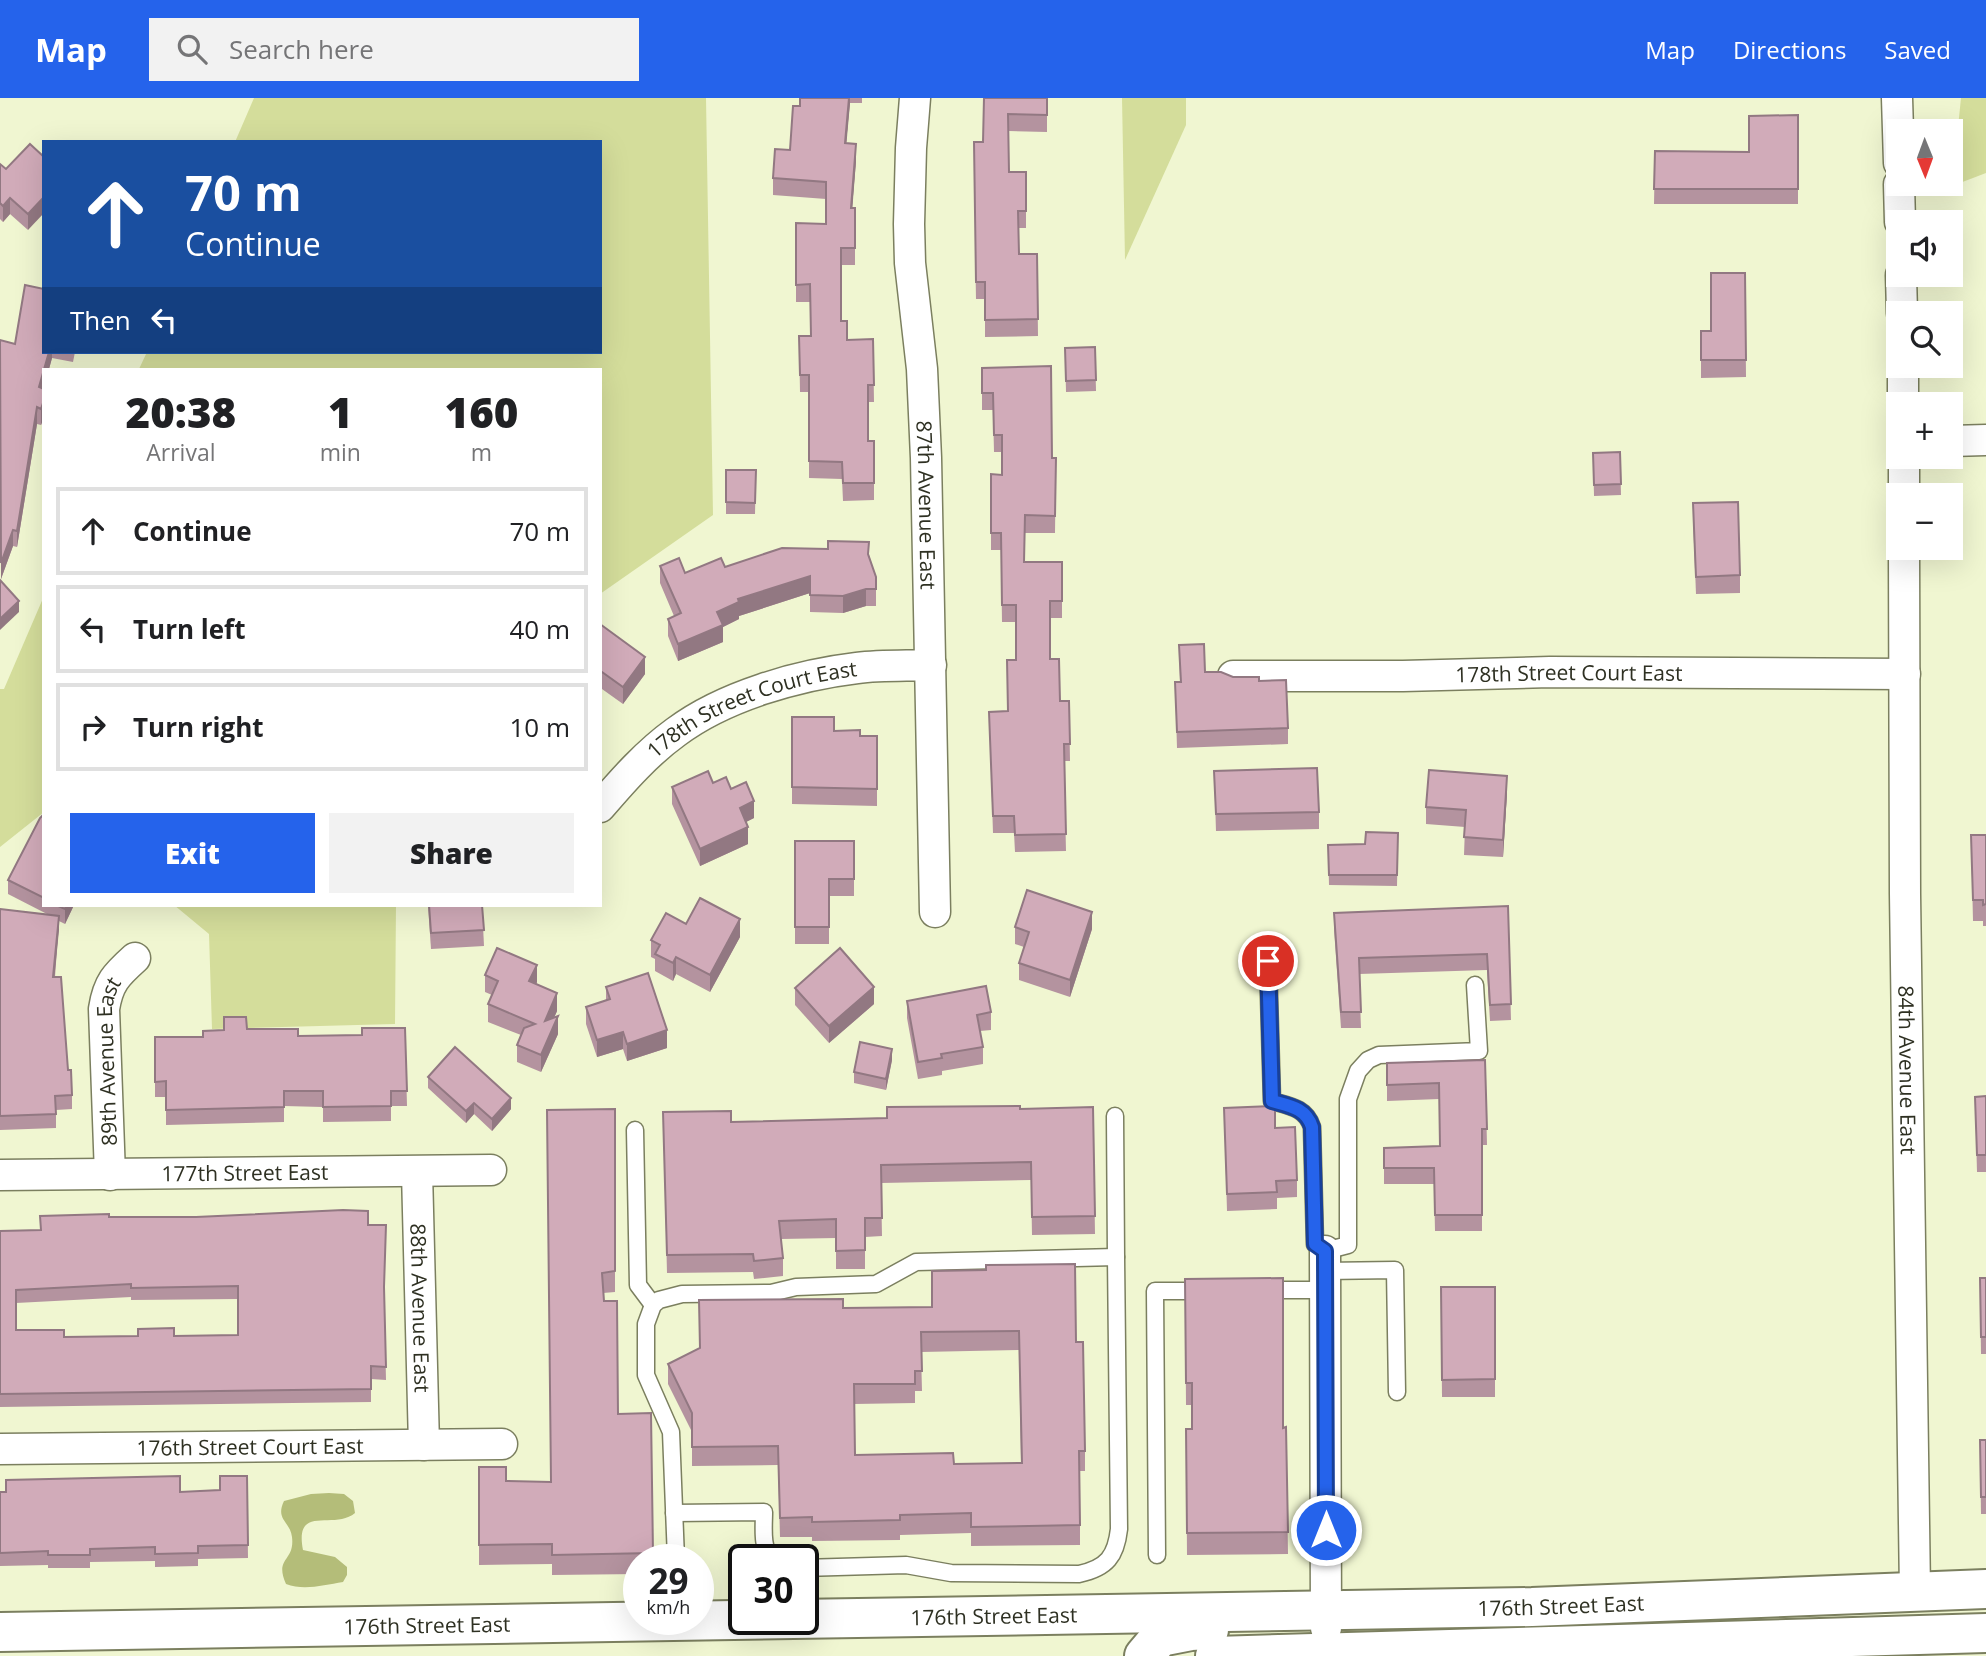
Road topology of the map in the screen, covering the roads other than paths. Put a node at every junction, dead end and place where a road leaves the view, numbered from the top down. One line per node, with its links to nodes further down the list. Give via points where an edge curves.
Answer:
1 (915, 98): 7 (street, 87th Avenue East, via 909,224 922,382)
2 (1897, 98): 3 (street)
3 (1898, 119)
4 (1963, 440): 5 (street)
5 (1986, 440)
6 (1904, 560): 8 (street, 84th Avenue East)
7 (931, 664): 10 (street, 178th Street Court East, via 856,668 790,682 722,705 677,731 635,766); 11 (street, 87th Avenue East)
8 (1905, 674): 9 (street, 178th Street Court East); 36 (street, 84th Avenue East)
9 (1233, 676)
10 (602, 805)
11 (935, 912)
12 (135, 958): 20 (street, 89th Avenue East, via 107,990 104,1009)
13 (1268, 961): 22 (lane, via 1272,1101 1309,1116 1315,1244)
14 (1475, 985): 22 (lane, via 1479,1051 1379,1055 1358,1071 1348,1099 1348,1245)
15 (1115, 1116): 21 (lane)
16 (635, 1130): 25 (lane, via 638,1285)
17 (491, 1170): 18 (street, 177th Street East)
18 (417, 1172): 20 (street, 177th Street East); 28 (street, 88th Avenue East)
19 (0, 1175): 20 (street, 177th Street East)
20 (110, 1175)
21 (1116, 1257): 25 (lane, via 916,1262 876,1284 670,1295); 34 (lane, via 1119,1529 1105,1565 1079,1574 951,1573 906,1566)
22 (1325, 1271): 23 (lane); 26 (lane, via 1395,1270); 37 (street)
23 (1246, 1290)
24 (1220, 1291): 33 (lane, via 1155,1291)
25 (653, 1305): 30 (lane, via 646,1324 646,1375 671,1432)
26 (1397, 1392)
27 (502, 1444): 28 (street, 176th Street Court East)
28 (424, 1445): 29 (street, 176th Street Court East)
29 (0, 1450)
30 (674, 1513): 31 (lane); 32 (lane, via 764,1512)
31 (675, 1544)
32 (765, 1544)
33 (1157, 1555)
34 (819, 1568)
35 (1986, 1589): 36 (main road, 176th Street East)
36 (1915, 1592): 37 (main road, 176th Street East)
37 (1326, 1619): 38 (main road, 176th Street East); 45 (main road, via 1160,1636)
38 (714, 1620)
39 (623, 1621): 40 (main road, 176th Street East)
40 (410, 1626): 41 (main road, 176th Street East); 44 (main road, via 405,1642 392,1650)
41 (0, 1632)
42 (1986, 1633): 43 (main road, 176th Street East)
43 (1887, 1646): 46 (main road, 176th Street East)
44 (169, 1656)
45 (1144, 1656)
46 (1215, 1656)

